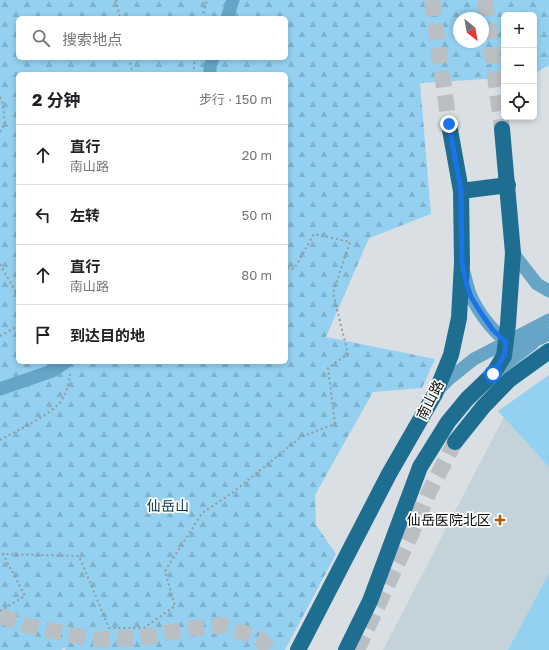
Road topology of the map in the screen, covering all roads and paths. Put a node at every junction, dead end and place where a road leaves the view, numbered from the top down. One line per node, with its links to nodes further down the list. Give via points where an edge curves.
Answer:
1 (116, 0): 4 (path)
2 (207, 0): 5 (path)
3 (233, 0): 6 (street)
4 (120, 16)
5 (203, 16)
6 (228, 16)
7 (129, 60): 10 (path)
8 (195, 60): 11 (path)
9 (212, 60): 12 (street)
10 (132, 72)
11 (193, 72)
12 (210, 72)
13 (0, 97): 16 (path, via 4,123)
14 (449, 124): 18 (main road, 南山路)
15 (502, 129): 17 (main road, 南山路)
16 (0, 133)
17 (508, 185): 18 (main road); 19 (main road, 南山路)
18 (461, 191): 20 (main road, 南山路)
19 (513, 253): 23 (street, via 537,284); 29 (main road, 南山路)
20 (462, 263): 29 (street, via 471,297 493,330); 34 (main road, 南山路, via 459,318 451,355)
21 (0, 264): 24 (path)
22 (288, 268): 37 (path, via 294,269 314,234 350,242 333,293 348,354 328,368 335,424 301,437 202,513 165,571 175,606 144,628 109,628 79,556 3,554 25,596)
23 (549, 291)
24 (16, 292)
25 (549, 320): 29 (street)
26 (16, 327): 27 (path)
27 (0, 336)
28 (544, 336): 29 (street, via 520,344); 32 (street)
29 (506, 342): 32 (main road, 南山路, via 504,356); 34 (street, via 474,359)
30 (549, 351): 36 (main road, via 509,380)
31 (68, 368): 33 (street); 35 (path, via 66,393 60,402 47,413)
32 (493, 374): 38 (main road, 南山路, via 448,422 420,467 370,601)
33 (0, 389)
34 (435, 394): 39 (main road, 南山路, via 389,474)
35 (0, 440)
36 (455, 442)
37 (0, 611)
38 (348, 647)
39 (298, 650)

